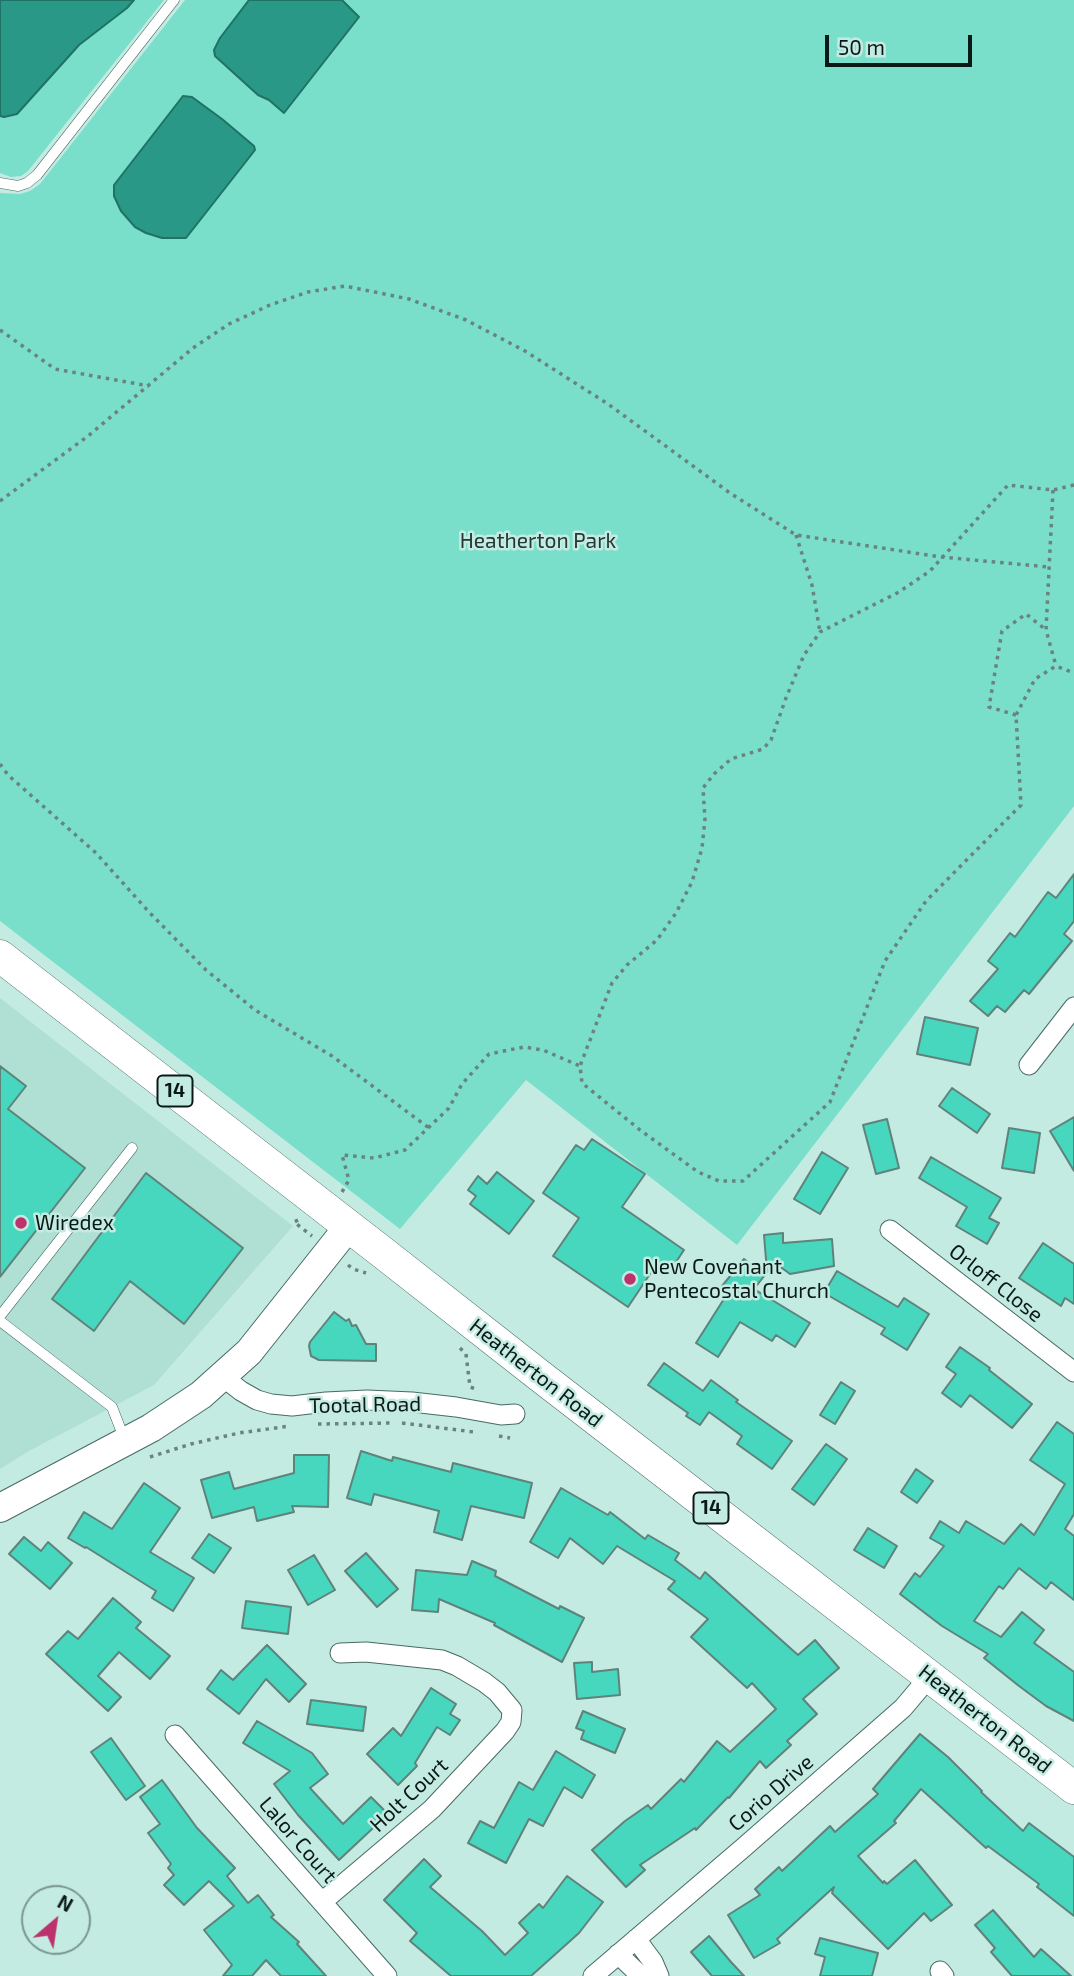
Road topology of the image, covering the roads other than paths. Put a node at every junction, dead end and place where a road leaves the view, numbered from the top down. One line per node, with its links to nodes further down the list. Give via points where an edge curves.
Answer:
1 (174, 0): 2 (lane, via 37,175 18,186)
2 (0, 183)
3 (0, 956): 7 (main road, Heatherton Road / 14)
4 (1074, 1007): 5 (street)
5 (1029, 1065)
6 (132, 1148): 9 (lane)
7 (349, 1226): 11 (main road, via 264,1335); 16 (main road, Heatherton Road / 14)
8 (890, 1230): 10 (street, Orloff Close)
9 (0, 1319): 13 (lane, via 112,1407)
10 (1074, 1372)
11 (223, 1377): 12 (street, Tootal Road, via 271,1404 367,1400); 13 (main road)
12 (508, 1414)
13 (132, 1451): 14 (main road)
14 (0, 1508)
15 (340, 1653): 19 (street, Holt Court, via 442,1660 484,1682 520,1710 432,1809)
16 (930, 1676): 18 (main road, Heatherton Road / 14); 20 (street, Corio Drive, via 903,1708)
17 (175, 1735): 19 (street, Lalor Court)
18 (1074, 1788)
19 (322, 1902): 22 (street, Lalor Court)
20 (636, 1939): 21 (street, Corio Drive); 25 (street)
21 (618, 1955): 23 (street, Corio Drive); 24 (street)
22 (387, 1976)
23 (593, 1976)
24 (641, 1976)
25 (659, 1976)

